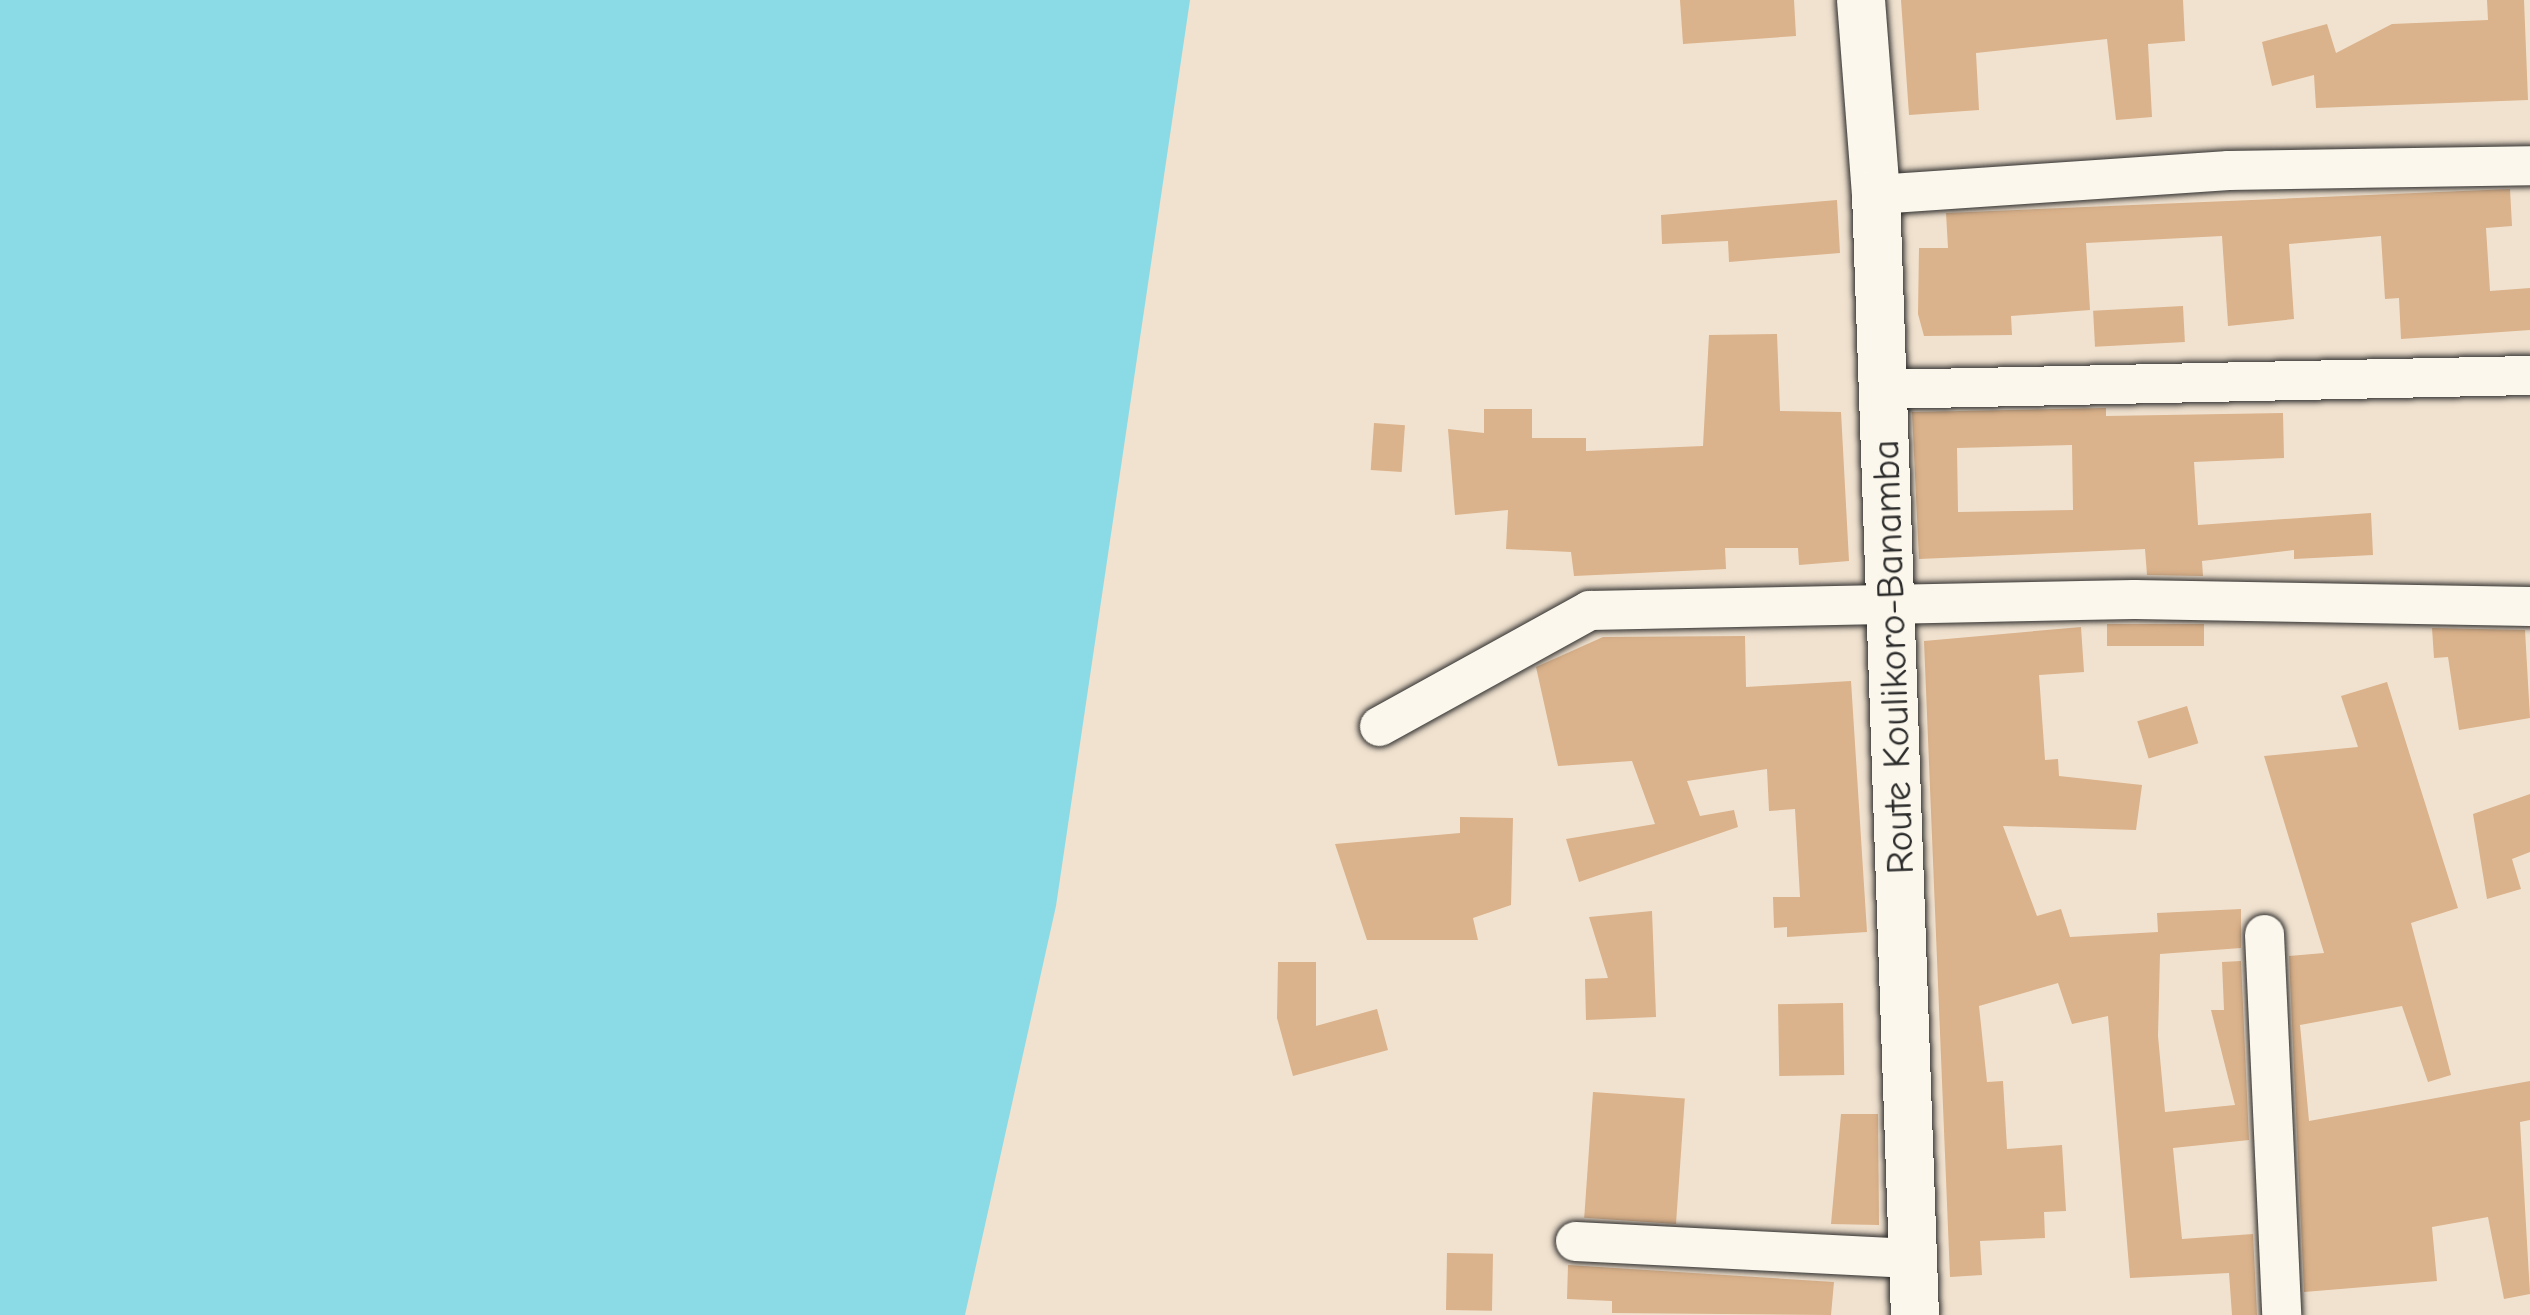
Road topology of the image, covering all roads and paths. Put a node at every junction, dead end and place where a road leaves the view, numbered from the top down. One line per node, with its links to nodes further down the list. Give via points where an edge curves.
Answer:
1 (1861, 0): 3 (main road, Route Koulikoro-Banamba)
2 (2530, 165): 3 (street, via 2228,170)
3 (1876, 194): 5 (main road, Route Koulikoro-Banamba)
4 (2530, 375): 5 (street)
5 (1882, 389): 6 (main road, Route Koulikoro-Banamba)
6 (1892, 605): 7 (street); 8 (street, via 1588,610); 11 (main road, Route Koulikoro-Banamba)
7 (2530, 605)
8 (1378, 726)
9 (2264, 934): 13 (street)
10 (1575, 1241): 11 (street)
11 (1911, 1258): 12 (main road, Route Koulikoro-Banamba)
12 (1915, 1315)
13 (2281, 1315)

